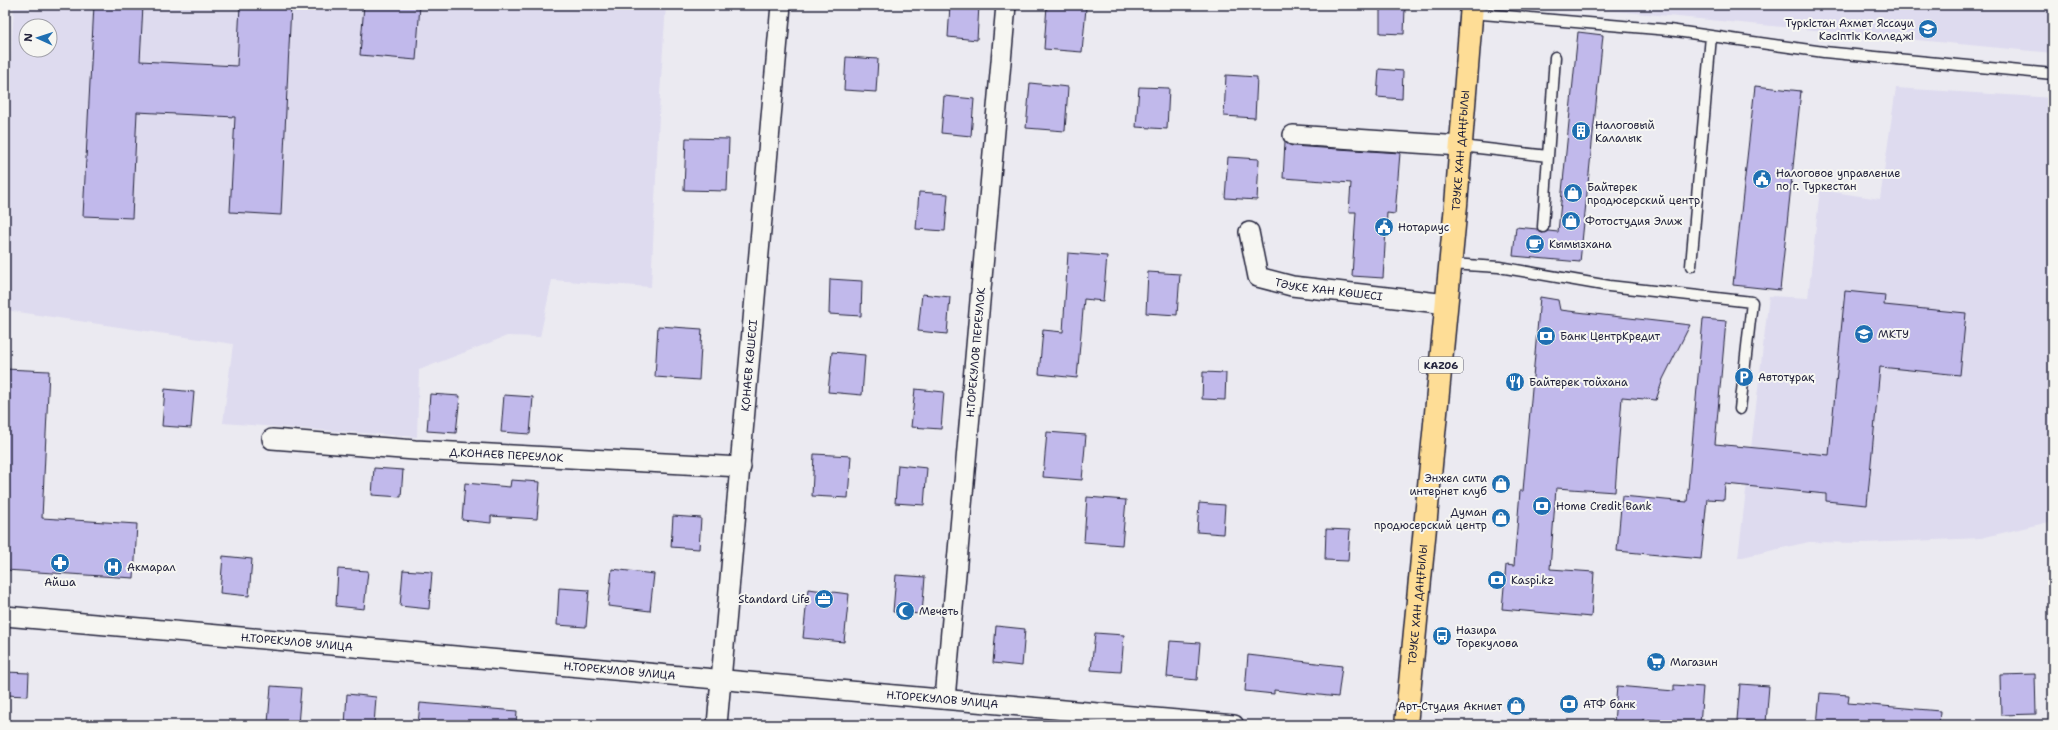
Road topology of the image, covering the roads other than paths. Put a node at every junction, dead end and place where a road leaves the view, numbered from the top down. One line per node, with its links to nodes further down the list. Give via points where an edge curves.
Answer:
1 (782, 5): 17 (street, ҚОНАЕВ КӨШЕСІ)
2 (1006, 5): 20 (street, Н.ТОРЕКУЛОВ ПЕРЕУЛОК)
3 (1471, 9): 4 (lane); 8 (main road, ТӘУКЕ ХАН ДАҢҒЫЛЫ / KАZ06)
4 (1711, 36): 6 (lane, via 1824,52); 13 (lane)
5 (1556, 57): 9 (lane)
6 (2053, 74)
7 (1293, 134): 8 (street)
8 (1461, 146): 9 (lane); 12 (main road, ТӘУКЕ ХАН ДАҢҒЫЛЫ / KАZ06)
9 (1548, 156): 10 (lane)
10 (1543, 227)
11 (1249, 232): 14 (street, ТӘУКЕ ХАН КӨШЕСІ, via 1258,277 1292,286)
12 (1450, 264): 14 (main road, ТӘУКЕ ХАН ДАҢҒЫЛЫ / KАZ06); 15 (lane, via 1499,268 1609,286 1752,302)
13 (1691, 266)
14 (1447, 304): 24 (main road, ТӘУКЕ ХАН ДАҢҒЫЛЫ / KАZ06)
15 (1740, 409)
16 (272, 440): 17 (street, Д.КОНАЕВ ПЕРЕУЛОК)
17 (740, 467): 19 (street, ҚОНАЕВ КӨШЕСІ)
18 (5, 616): 19 (street, Н.ТОРЕКУЛОВ УЛИЦА)
19 (722, 680): 20 (street, Н.ТОРЕКУЛОВ УЛИЦА); 22 (street, ҚОНАЕВ КӨШЕСІ)
20 (945, 699): 21 (street, Н.ТОРЕКУЛОВ УЛИЦА)
21 (1157, 722): 23 (street, Н.ТОРЕКУЛОВ УЛИЦА)
22 (718, 725)
23 (1234, 725)
24 (1406, 725)

